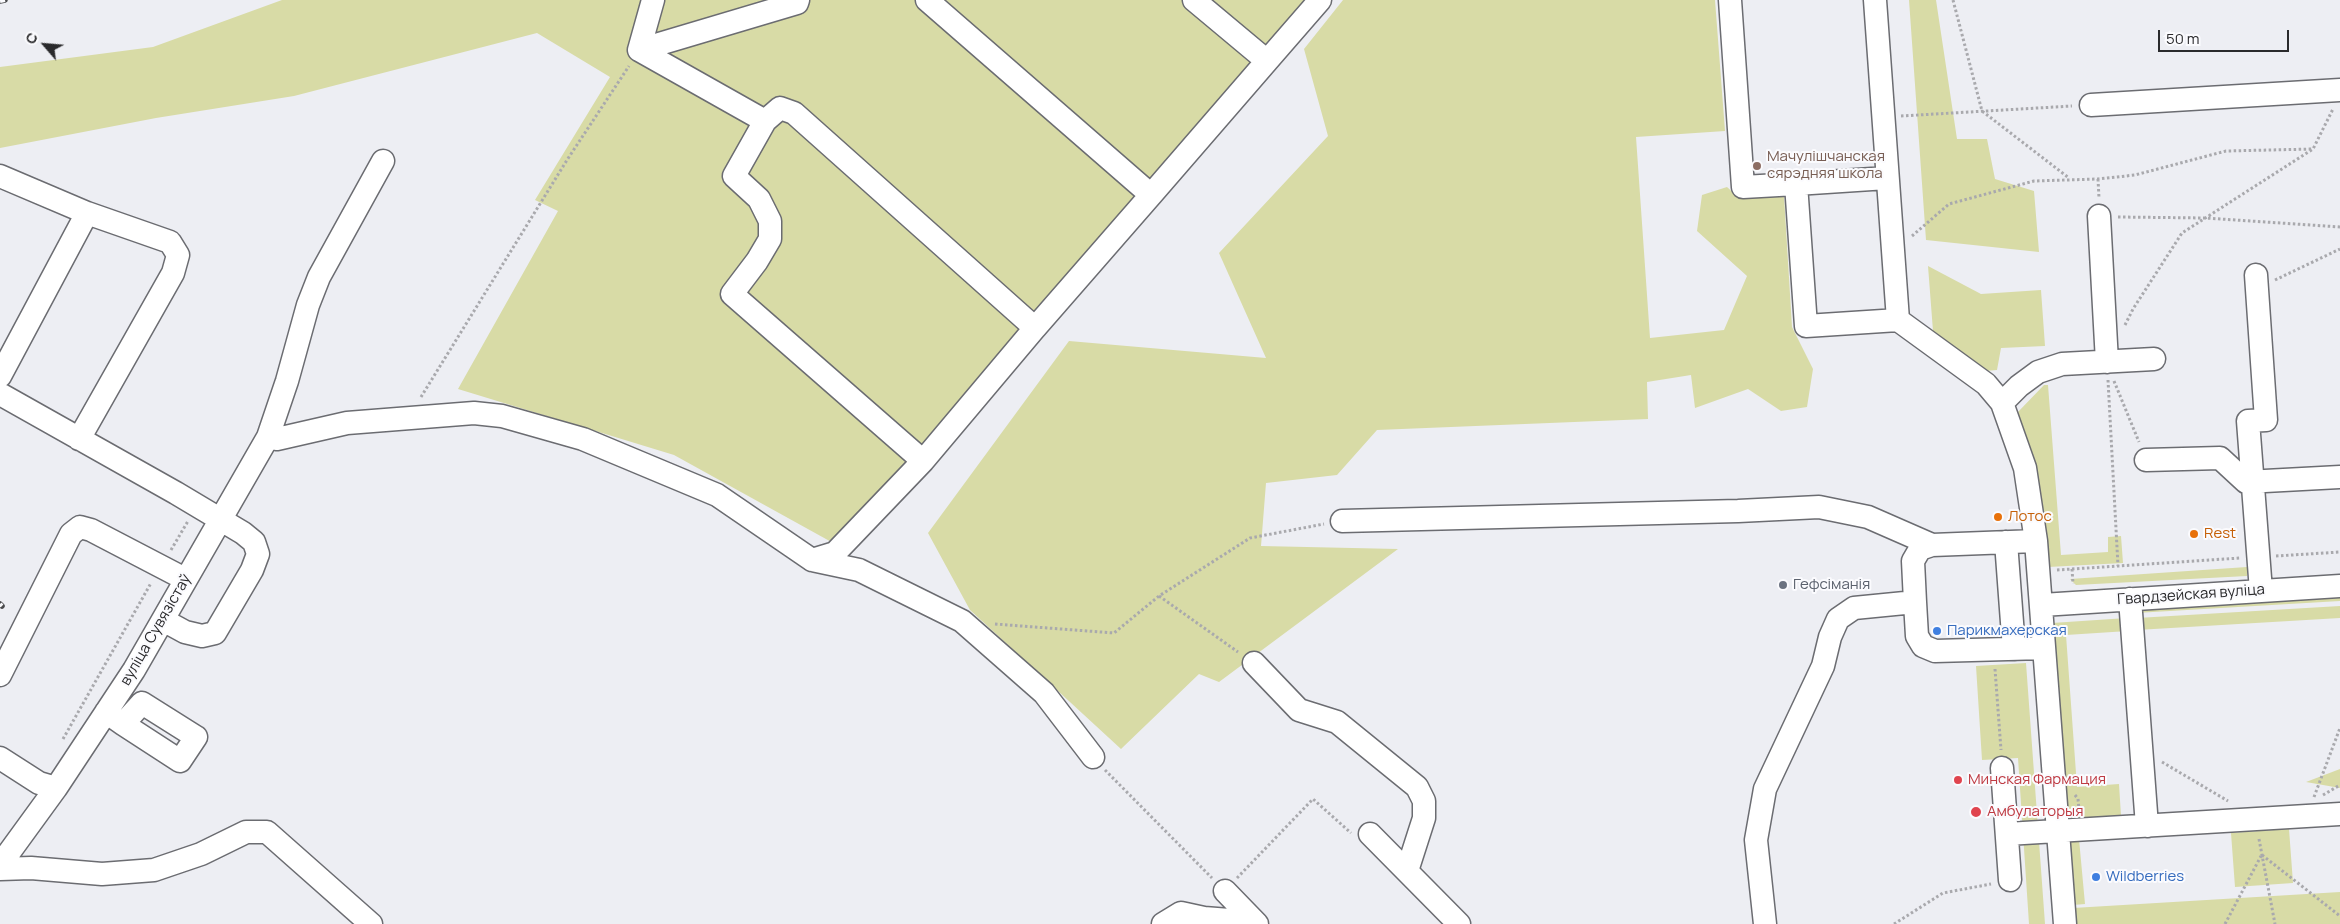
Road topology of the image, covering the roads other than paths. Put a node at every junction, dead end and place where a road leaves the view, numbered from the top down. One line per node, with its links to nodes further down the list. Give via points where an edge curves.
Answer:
1 (652, 0): 8 (street)
2 (798, 0): 8 (street)
3 (927, 0): 17 (street)
4 (1194, 0): 9 (street)
5 (1320, 0): 9 (street)
6 (1730, 0): 16 (street, via 1743,187)
7 (1875, 0): 15 (street)
8 (640, 50): 12 (street)
9 (1266, 61): 17 (street)
10 (2338, 96): 11 (street)
11 (2091, 105)
12 (765, 121): 22 (street, via 780,108 794,113); 31 (street, via 734,176 758,199 770,222 770,239 732,294)
13 (383, 161): 28 (street, вуліца Сувязістаў, via 319,277)
14 (0, 176): 18 (street)
15 (1887, 178): 16 (street); 21 (street, via 1893,253)
16 (1796, 184): 21 (street, via 1806,326)
17 (1151, 194): 22 (street)
18 (87, 213): 25 (street); 29 (street, via 170,242 178,256 173,273)
19 (2100, 216): 24 (street)
20 (2256, 282): 33 (street, via 2266,420 2248,421)
21 (1906, 326): 27 (street, via 1986,384)
22 (1035, 328): 31 (street)
23 (2154, 360): 24 (street)
24 (2107, 362): 27 (street, via 2062,364 2038,372)
25 (0, 376)
26 (0, 394): 29 (street)
27 (2002, 403): 36 (street, via 2025,468)
28 (268, 437): 34 (street, вуліца Сувязістаў); 39 (street, via 276,439 347,423 409,417 474,413 502,416 583,439 717,494)
29 (79, 439): 34 (street)
30 (2146, 460): 33 (street, via 2220,458 2239,478)
31 (923, 461): 39 (street, via 835,553)
32 (2340, 477): 33 (street)
33 (2253, 482): 42 (street)
34 (221, 519): 40 (street, вуліца Сувязістаў); 46 (street, via 254,542 258,554 226,617 215,633 202,636 185,632)
35 (1342, 520): 38 (street, via 1819,507 1868,517)
36 (2036, 541): 37 (street); 45 (street)
37 (2006, 542): 38 (street); 48 (street)
38 (1932, 544): 44 (street, via 1920,549 1913,561)
39 (812, 560): 51 (street, via 859,570 962,621 1044,693)
40 (185, 580): 46 (street, вуліца Сувязістаў); 50 (street, via 92,530 80,528 71,534)
41 (2340, 586): 42 (street, Гвардзейская вуліца)
42 (2261, 591): 43 (street, Гвардзейская вуліца)
43 (2130, 599): 45 (street, Гвардзейская вуліца); 56 (street)
44 (1915, 602): 48 (street, via 1917,636 1923,646 1935,651); 69 (street, via 1854,608 1838,619 1820,674 1765,789 1756,840)
45 (2042, 605): 47 (street)
46 (163, 620): 54 (street, вуліца Сувязістаў, via 115,718)
47 (2044, 648): 48 (street); 57 (street)
48 (2004, 649)
49 (1254, 663): 62 (street, via 1299,710 1337,722 1416,787 1424,801 1424,818)
50 (0, 675)
51 (1092, 757)
52 (0, 758): 54 (street, via 39,783)
53 (2002, 768): 59 (street)
54 (56, 788): 60 (street, вуліца Сувязістаў)
55 (2340, 814): 56 (street)
56 (2147, 826): 57 (street)
57 (2058, 831): 59 (street); 70 (street)
58 (1370, 834): 62 (street)
59 (2007, 834): 63 (street)
60 (0, 864)
61 (0, 869): 66 (street, via 31,868 102,874 154,870 201,854 246,832 266,832)
62 (1407, 871): 68 (street)
63 (2010, 880)
64 (1225, 891): 65 (street)
65 (1256, 923): 67 (street, via 1181,913)
66 (371, 924)
67 (1163, 924)
68 (1459, 924)
69 (1765, 924)
70 (2064, 924)

